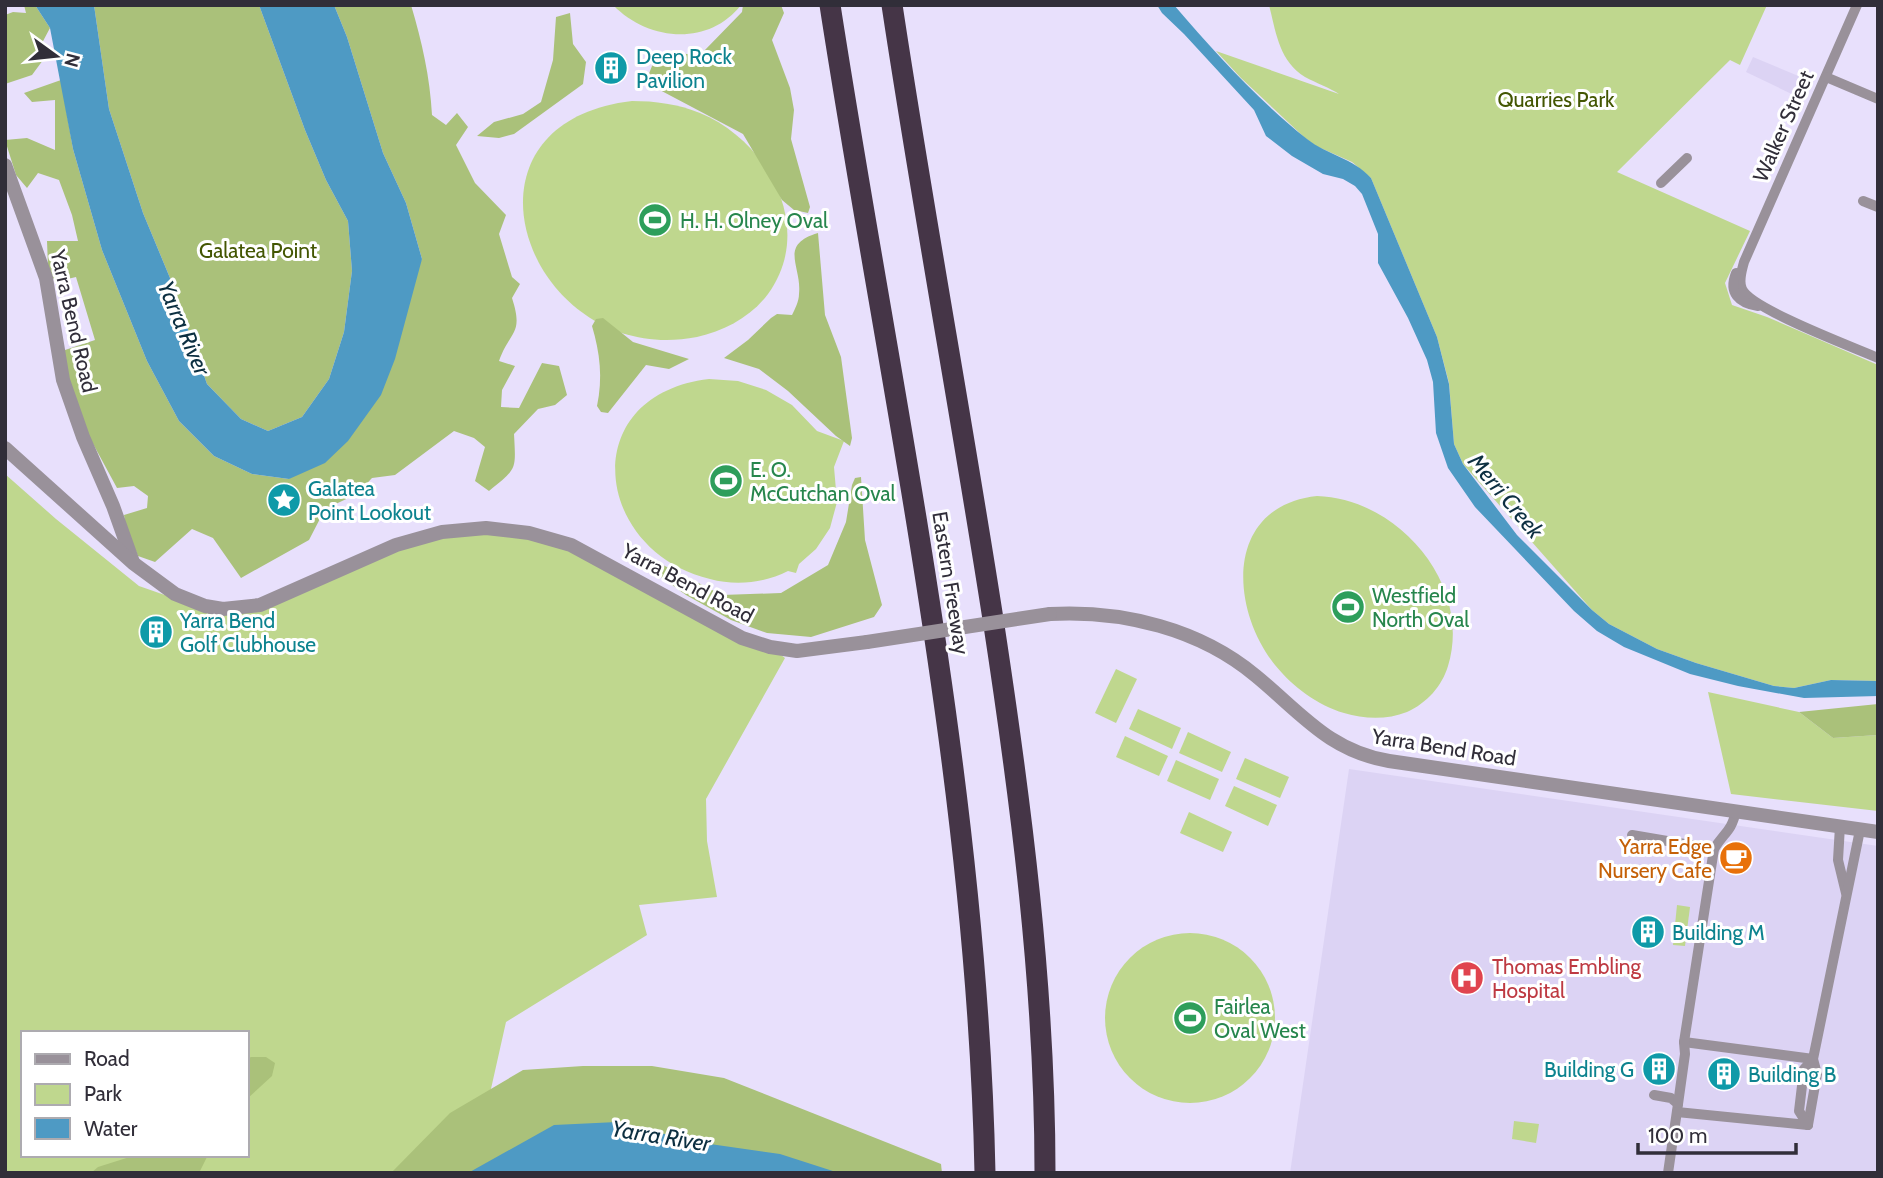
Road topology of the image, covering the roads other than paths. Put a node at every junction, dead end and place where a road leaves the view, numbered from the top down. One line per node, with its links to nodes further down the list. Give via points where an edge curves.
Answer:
1 (830, 5): 25 (highway, Eastern Freeway, via 922,553 959,808 977,984)
2 (892, 5): 26 (highway, Eastern Freeway, via 1020,802 1038,1004)
3 (1857, 5): 4 (street, Walker Street)
4 (1826, 76): 5 (street); 11 (street, Walker Street, via 1734,278 1741,302 1763,307)
5 (1878, 99)
6 (1687, 158): 8 (street)
7 (5, 165): 13 (street, Yarra Bend Road, via 46,278 63,380)
8 (1661, 183)
9 (1863, 201): 10 (street)
10 (1878, 207)
11 (1878, 358)
12 (5, 448): 13 (street, Yarra Bend Road)
13 (133, 563): 14 (street, Yarra Bend Road, bridge, via 188,600 223,609 243,608 277,599 417,538 463,529 511,530 571,545 742,638 797,651 1051,614 1124,618 1196,639 1254,674 1327,738 1364,756)
14 (1736, 811): 15 (street, Yarra Bend Road); 19 (street, via 1733,825)
15 (1840, 826): 16 (street, Yarra Bend Road); 20 (street, via 1838,860)
16 (1860, 830): 17 (street, Yarra Bend Road); 20 (street)
17 (1878, 832)
18 (1632, 835): 19 (street)
19 (1714, 849): 21 (street)
20 (1847, 896): 22 (street)
21 (1684, 1042): 22 (street); 24 (street)
22 (1813, 1059): 24 (street, via 1804,1069 1799,1111 1808,1125)
23 (1654, 1095): 24 (street, via 1671,1098)
24 (1678, 1108): 27 (street)
25 (985, 1173)
26 (1045, 1173)
27 (1668, 1173)

